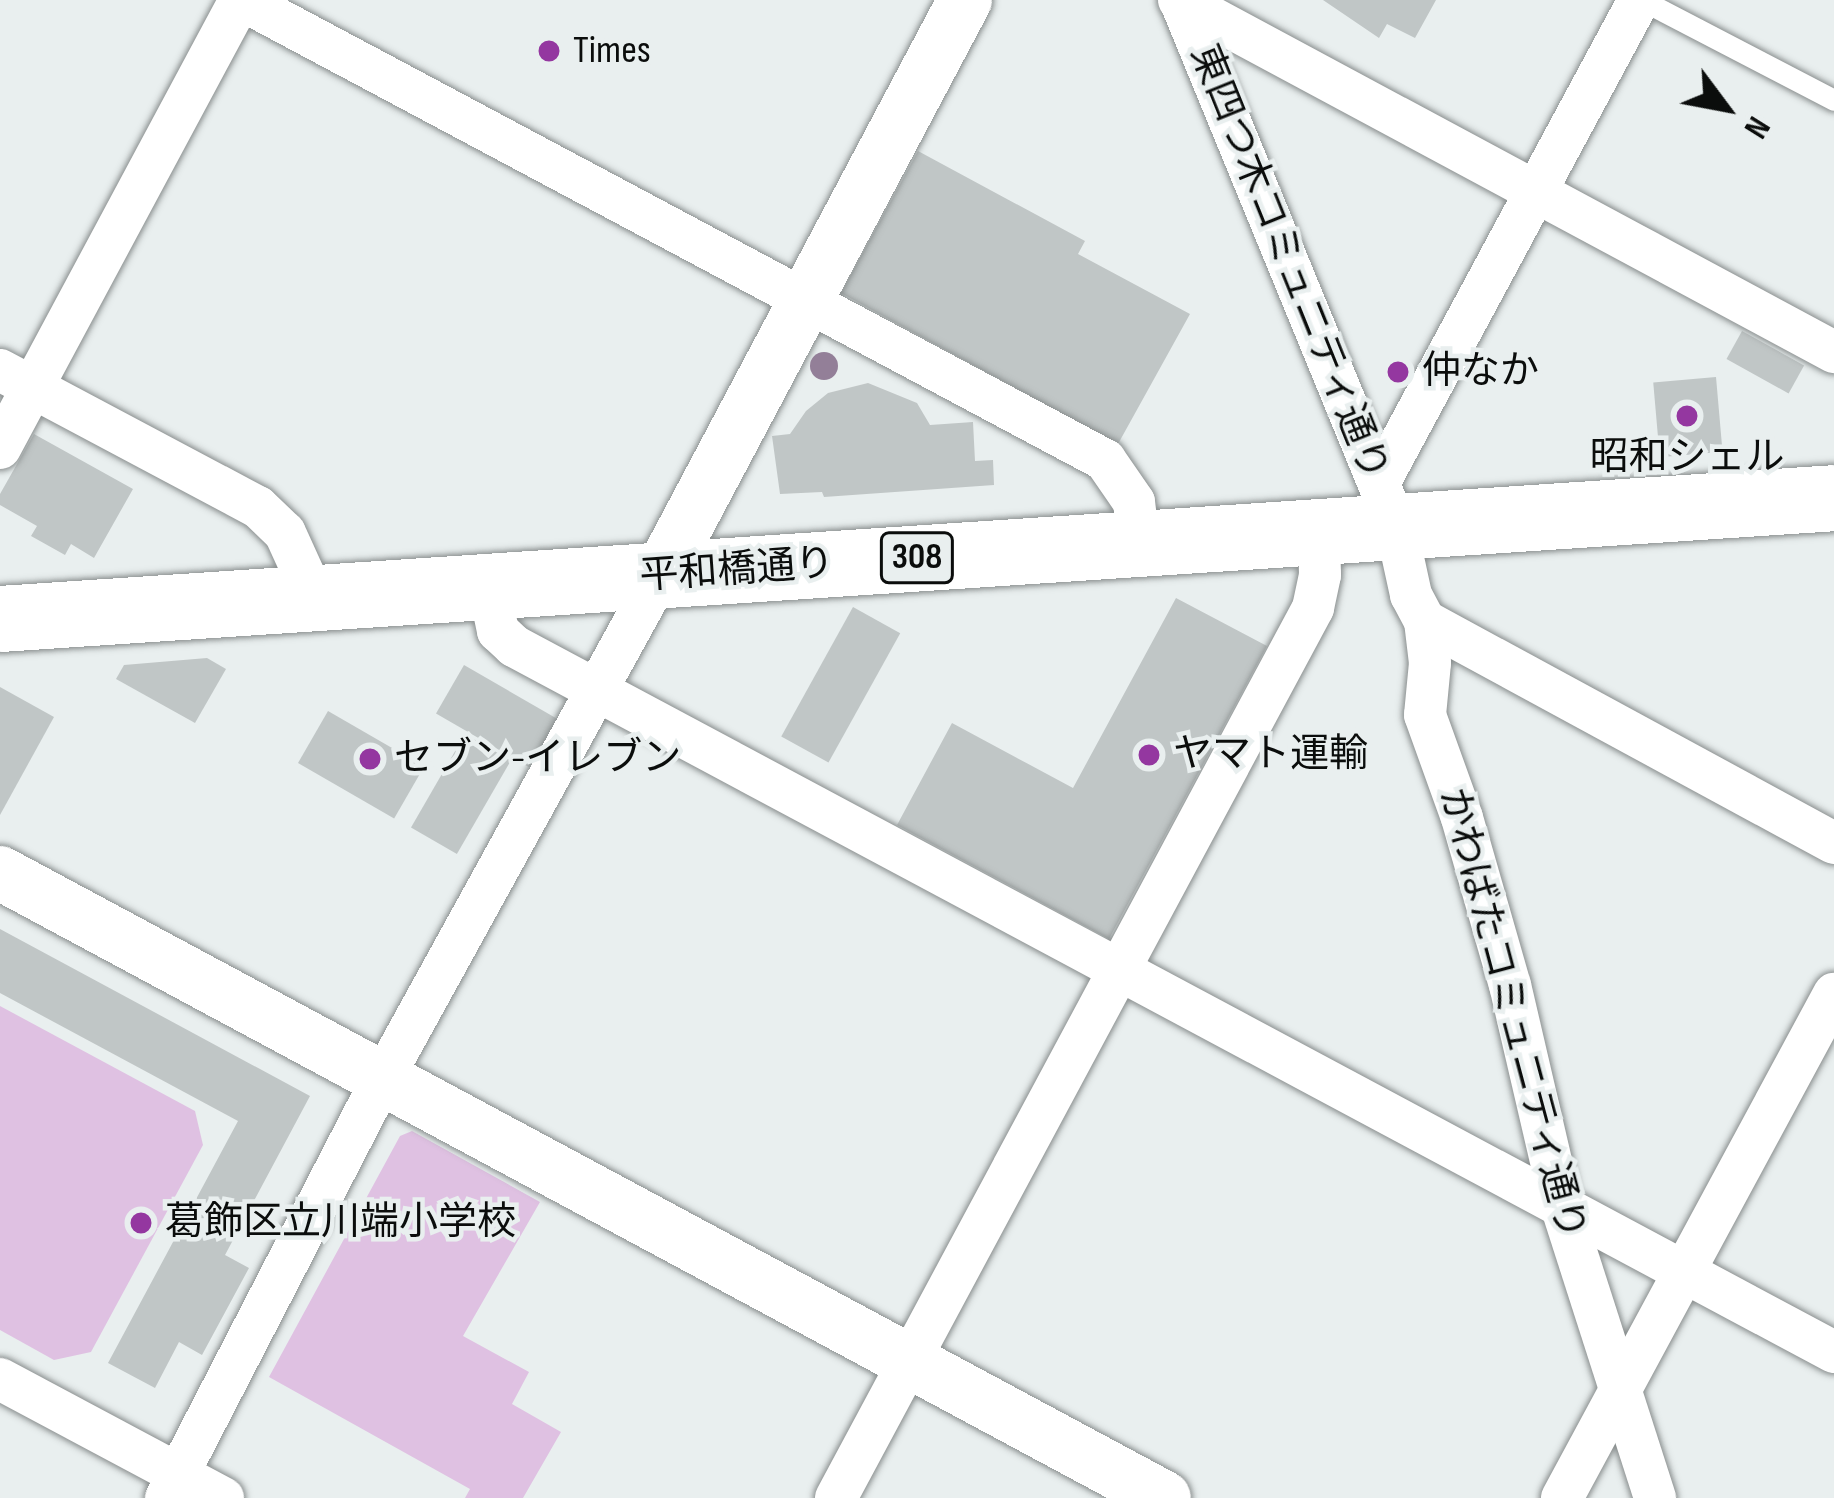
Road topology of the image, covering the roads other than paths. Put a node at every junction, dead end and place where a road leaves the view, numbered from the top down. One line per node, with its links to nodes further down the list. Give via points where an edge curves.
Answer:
1 (241, 0): 7 (street); 9 (street)
2 (965, 0): 7 (street)
3 (1180, 0): 6 (street); 12 (street, 東四つ木コミュニティ通り)
4 (1640, 0): 5 (lane); 6 (street)
5 (1834, 100)
6 (1535, 192): 8 (street); 12 (street)
7 (806, 298): 14 (street, via 1105,460 1134,502); 15 (street)
8 (1834, 352)
9 (16, 379): 10 (street); 17 (street, via 274,519)
10 (0, 448)
11 (1834, 497): 12 (main road, 平和橋通り / 308)
12 (1388, 504): 13 (main road, 平和橋通り / 308); 19 (street, かわばたコミュニティ通り)
13 (1319, 532): 14 (main road, 平和橋通り / 308); 23 (street, via 1313,608)
14 (1139, 544): 15 (main road, 平和橋通り / 308)
15 (659, 577): 16 (main road, 平和橋通り / 308); 20 (street)
16 (489, 587): 17 (main road, 平和橋通り / 308); 20 (street, via 498,631)
17 (315, 599): 18 (main road, 平和橋通り / 308)
18 (0, 619)
19 (1425, 621): 21 (street); 26 (street, かわばたコミュニティ通り, via 1425,715 1510,985)
20 (596, 692): 23 (street); 25 (street)
21 (1834, 843)
22 (0, 873): 25 (street)
23 (1120, 970): 26 (street); 29 (street)
24 (1834, 994): 27 (street)
25 (382, 1080): 29 (street); 32 (street)
26 (1562, 1208): 27 (street); 31 (street, かわばたコミュニティ通り)
27 (1684, 1273): 28 (street); 31 (street)
28 (1834, 1352)
29 (908, 1360): 34 (street); 35 (street)
30 (0, 1378): 32 (street)
31 (1618, 1393): 36 (street); 37 (street, かわばたコミュニティ通り)
32 (173, 1486): 33 (street)
33 (223, 1498)
34 (836, 1498)
35 (1164, 1498)
36 (1562, 1498)
37 (1655, 1498)

